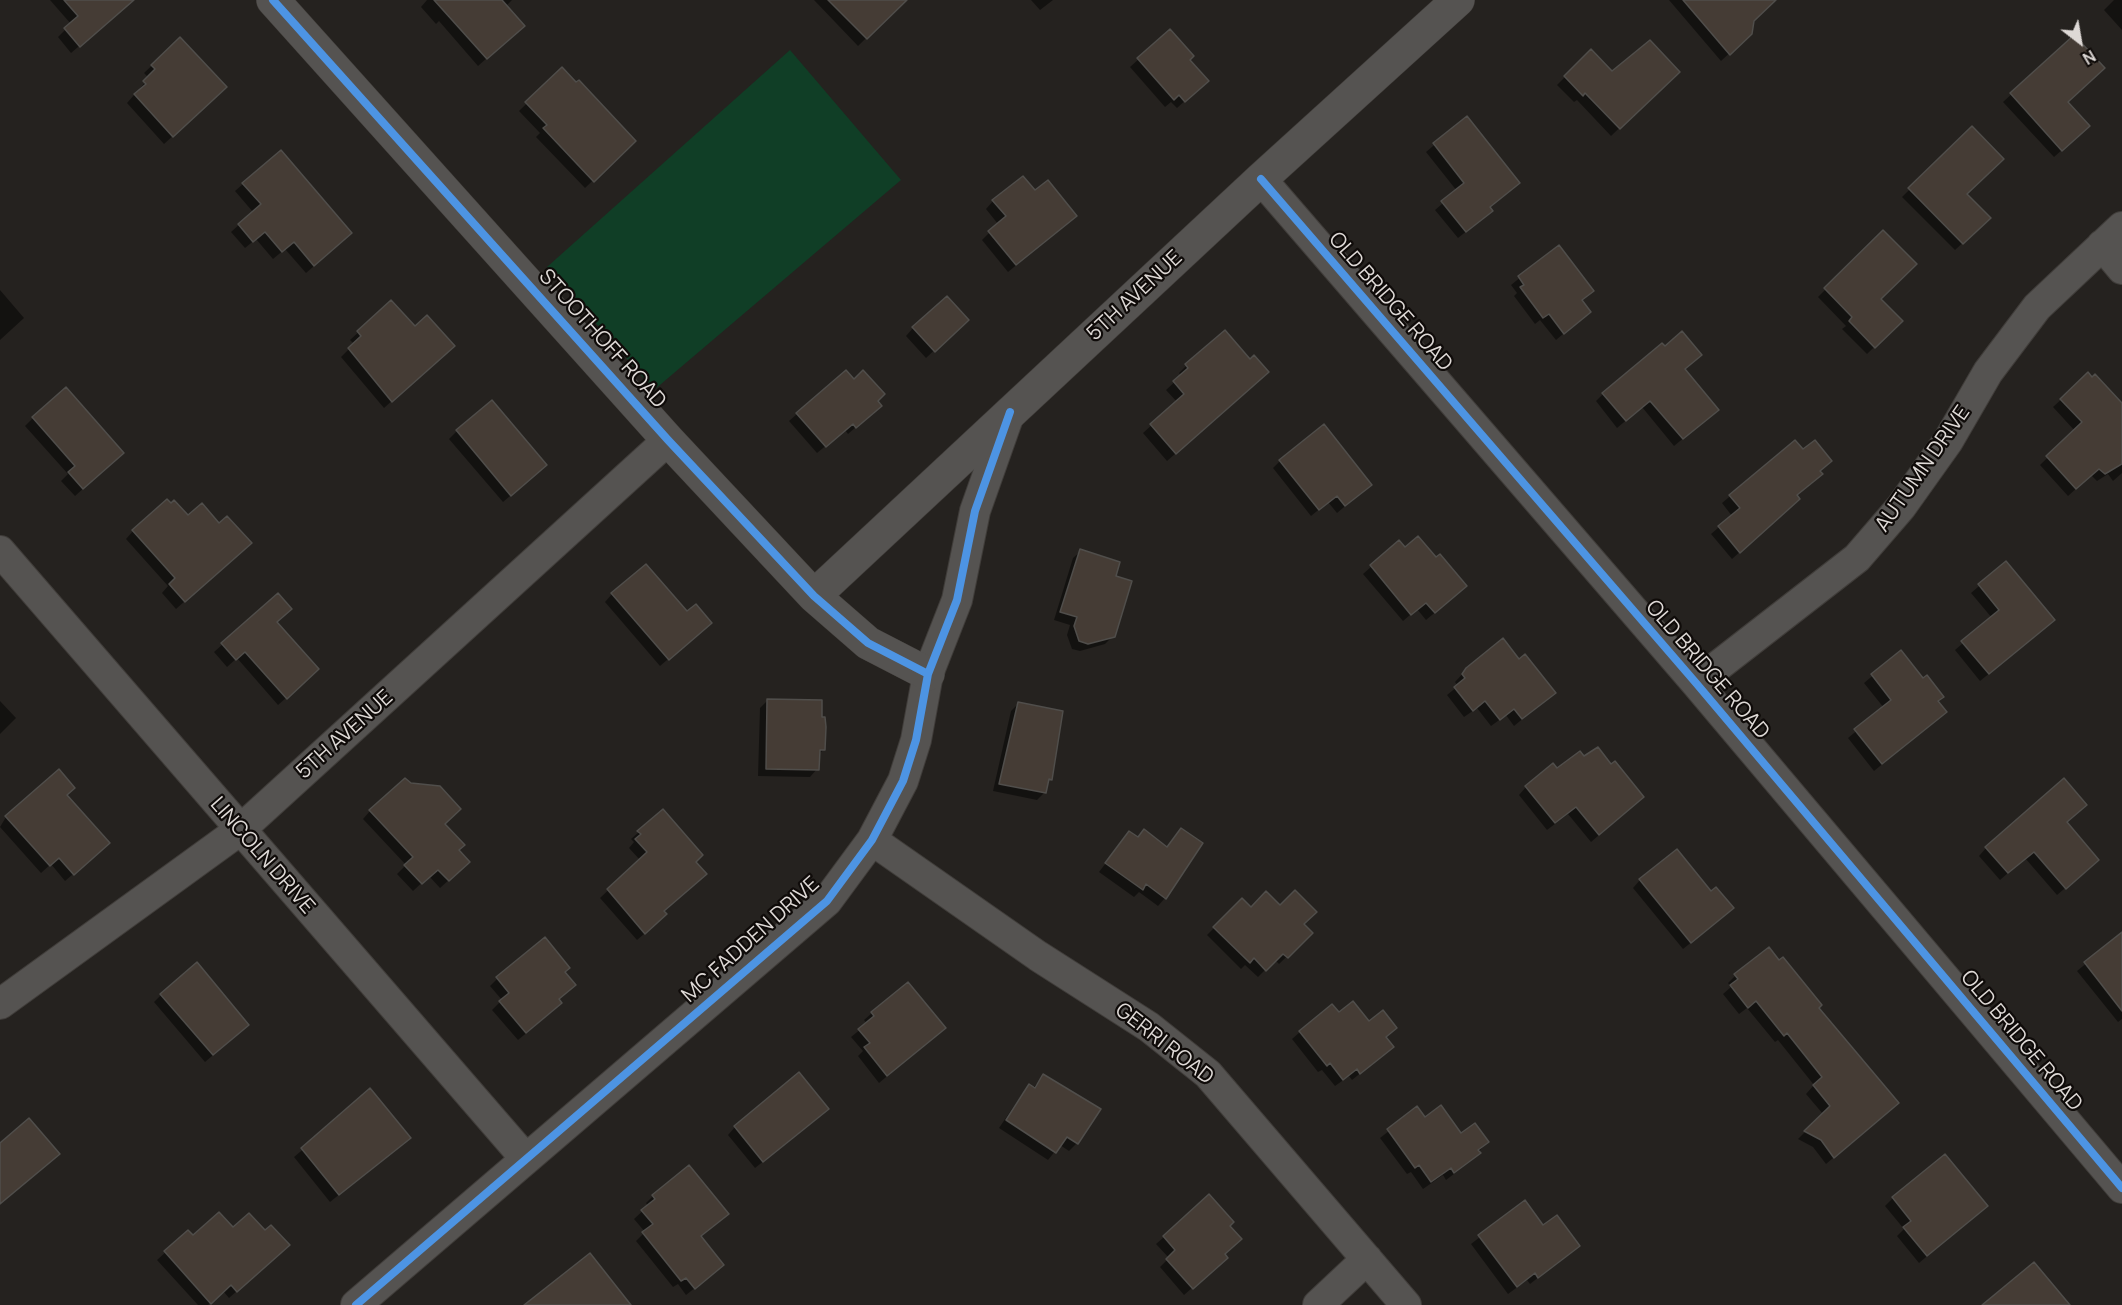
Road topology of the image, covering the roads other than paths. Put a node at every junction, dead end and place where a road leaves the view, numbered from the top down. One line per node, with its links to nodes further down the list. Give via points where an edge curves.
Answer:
1 (273, 0): 7 (street, STOOTHOFF ROAD)
2 (1458, 0): 3 (street, 5TH AVENUE)
3 (1262, 179): 6 (street, 5TH AVENUE); 11 (street, OLD BRIDGE ROAD)
4 (2112, 236): 5 (street); 11 (street, AUTUMN DRIVE, via 2037,307 1988,372 1948,441 1901,507 1857,558)
5 (2122, 269)
6 (1010, 412): 9 (street, 5TH AVENUE); 10 (street, MC FADDEN DRIVE, via 975,511 957,600)
7 (668, 440): 9 (street, STOOTHOFF ROAD); 12 (street, 5TH AVENUE)
8 (0, 551): 12 (street, LINCOLN DRIVE)
9 (814, 596): 10 (street, STOOTHOFF ROAD, via 868,643)
10 (928, 674): 13 (street, MC FADDEN DRIVE, via 916,740 903,781)
11 (1696, 683): 16 (street, OLD BRIDGE ROAD)
12 (240, 830): 14 (street, 5TH AVENUE); 15 (street, LINCOLN DRIVE)
13 (872, 840): 15 (street, MC FADDEN DRIVE, via 827,901); 17 (street, GERRI ROAD, via 1038,956 1149,1027 1208,1074)
14 (0, 1004)
15 (526, 1159): 18 (street, MC FADDEN DRIVE)
16 (2122, 1188)
17 (1367, 1259): 19 (street); 20 (street, GERRI ROAD)
18 (356, 1305)
19 (1318, 1305)
20 (1406, 1305)

